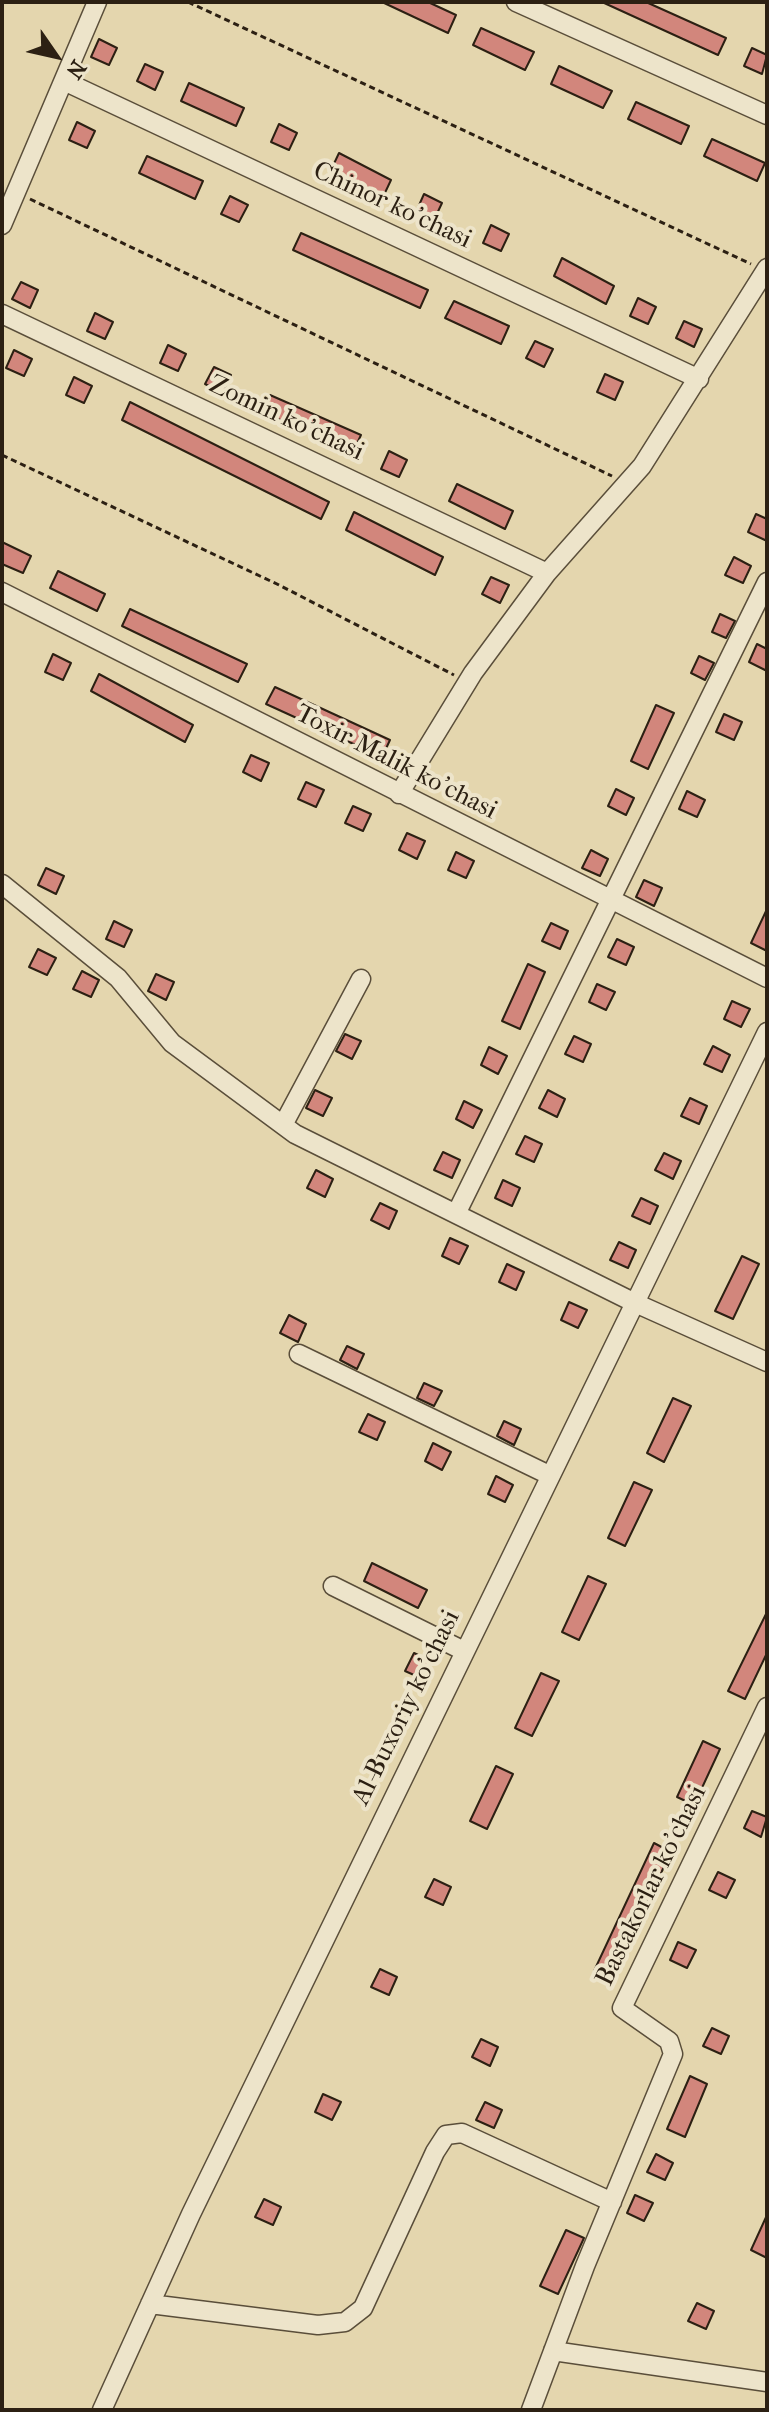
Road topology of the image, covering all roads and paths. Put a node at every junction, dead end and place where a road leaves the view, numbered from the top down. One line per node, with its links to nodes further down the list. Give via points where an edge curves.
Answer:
1 (97, 2): 4 (street)
2 (188, 2): 8 (path)
3 (516, 2): 5 (street)
4 (64, 81): 6 (street); 10 (street, Chinor ko'chasi)
5 (767, 115)
6 (16, 193): 7 (street); 12 (path)
7 (2, 225)
8 (766, 270): 10 (street)
9 (2, 314): 13 (street, Zomin ko'chasi)
10 (699, 379): 12 (street)
11 (2, 455): 16 (path, via 279,585)
12 (627, 484): 13 (street)
13 (547, 573): 16 (street)
14 (767, 582): 19 (street)
15 (2, 592): 17 (street, Toxir Malik ko'chasi)
16 (468, 682): 17 (street)
17 (399, 794): 19 (street, Toxir Malik ko'chasi)
18 (2, 884): 23 (street, via 118,978 172,1043)
19 (608, 899): 20 (street, Toxir Malik ko'chasi); 24 (street)
20 (767, 978)
21 (361, 979): 23 (street)
22 (767, 1032): 25 (street, Al-Buxoriy ko'chasi)
23 (283, 1125): 24 (street)
24 (456, 1214): 25 (street)
25 (633, 1302): 27 (street); 28 (street, Al-Buxoriy ko'chasi)
26 (299, 1354): 28 (street)
27 (767, 1362)
28 (549, 1475): 30 (street, Al-Buxoriy ko'chasi)
29 (333, 1586): 30 (street)
30 (464, 1651): 33 (street, Al-Buxoriy ko'chasi)
31 (767, 1707): 32 (street, Bastakorlar ko'chasi, via 622,2008 669,2041 673,2054)
32 (612, 2202): 33 (street, via 462,2133 446,2135 363,2308 345,2322 318,2325); 34 (street, Bastakorlar ko'chasi)
33 (150, 2304): 36 (street, Al-Buxoriy ko'chasi)
34 (553, 2351): 35 (street); 37 (street, Bastakorlar ko'chasi)
35 (767, 2382)
36 (102, 2410)
37 (531, 2410)

